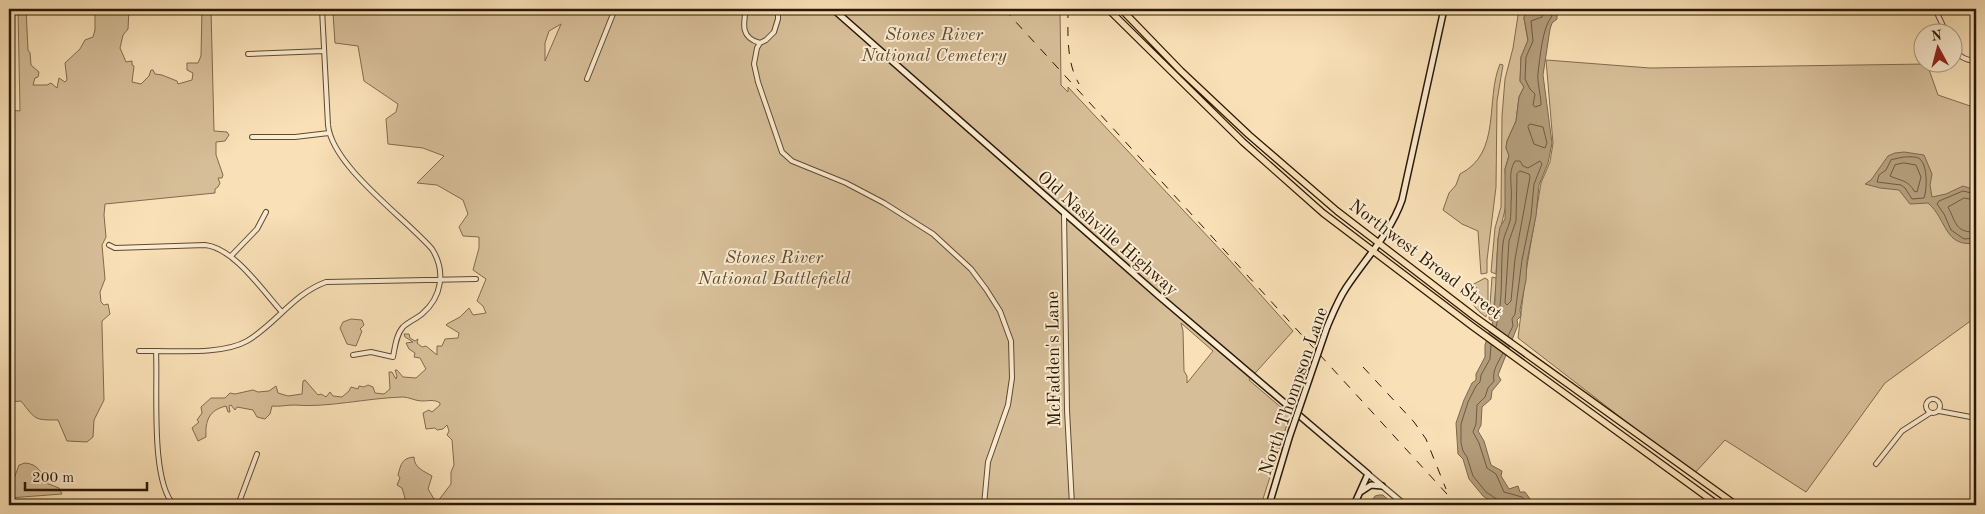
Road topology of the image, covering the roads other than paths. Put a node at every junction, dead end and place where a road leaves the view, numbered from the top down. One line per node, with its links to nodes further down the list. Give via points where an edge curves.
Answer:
1 (322, 9): 13 (street)
2 (615, 9): 18 (street)
3 (746, 9): 11 (street, via 745,32)
4 (778, 9): 11 (street, via 774,32)
5 (833, 9): 28 (main road, Old Nashville Highway)
6 (1108, 9): 16 (main road, Northwest Broad Street)
7 (1121, 9): 12 (main road, Northwest Broad Street)
8 (1444, 9): 29 (main road, North Thompson Lane, via 1402,200 1394,220)
9 (1935, 9): 10 (street)
10 (1941, 22)
11 (760, 43): 53 (street, via 754,58 755,73 785,155 884,203 933,234 971,269 1000,311 1010,340 1012,378 1008,405 988,462)
12 (1162, 51): 16 (main road); 19 (main road, Northwest Broad Street)
13 (324, 52): 14 (street); 21 (street)
14 (248, 54)
15 (1962, 57): 17 (street)
16 (1156, 58): 20 (main road, Northwest Broad Street)
17 (1976, 61)
18 (587, 79)
19 (1202, 90): 20 (main road); 22 (main road, Northwest Broad Street)
20 (1196, 97): 24 (main road, Northwest Broad Street)
21 (329, 133): 23 (street); 34 (street, via 347,164 432,249 439,263)
22 (1249, 135): 24 (main road); 25 (main road, Northwest Broad Street)
23 (252, 137)
24 (1243, 142): 26 (main road, Northwest Broad Street)
25 (1280, 162): 26 (main road); 29 (main road, Northwest Broad Street)
26 (1274, 170): 31 (main road, Northwest Broad Street)
27 (266, 212): 32 (street, via 257,229)
28 (1064, 213): 46 (main road, Old Nashville Highway); 54 (street, McFadden's Lane)
29 (1378, 243): 31 (main road, North Thompson Lane); 42 (main road, Northwest Broad Street)
30 (109, 245): 32 (street, via 115,248 205,245)
31 (1373, 252): 43 (main road, Northwest Broad Street); 55 (main road, North Thompson Lane, bridge, via 1346,287 1327,327)
32 (231, 256): 35 (street)
33 (476, 278): 34 (street)
34 (441, 279): 35 (street, via 326,282 306,291); 38 (street, via 433,301 400,331 393,356 371,352)
35 (281, 311): 37 (street, via 252,338 234,346)
36 (139, 351): 37 (street)
37 (156, 351): 51 (street, via 159,468 165,491)
38 (353, 355)
39 (1939, 411): 40 (street); 40 (street, via 1939,402 1930,400 1926,405); 41 (street)
40 (1930, 413): 45 (street, via 1902,431)
41 (1976, 418)
42 (1648, 441): 43 (main road); 47 (main road, Northwest Broad Street)
43 (1641, 450): 48 (main road, Northwest Broad Street)
44 (257, 454): 52 (street)
45 (1876, 464)
46 (1368, 474): 49 (street); 50 (main road)
47 (1694, 474): 48 (main road); 59 (main road, Northwest Broad Street)
48 (1688, 483): 58 (main road, Northwest Broad Street)
49 (1382, 486): 50 (main road, via 1371,484); 57 (street)
50 (1358, 495): 56 (main road)
51 (174, 505)
52 (238, 505)
53 (984, 505)
54 (1072, 505)
55 (1269, 505)
56 (1354, 505)
57 (1405, 505)
58 (1718, 505)
59 (1736, 505)

